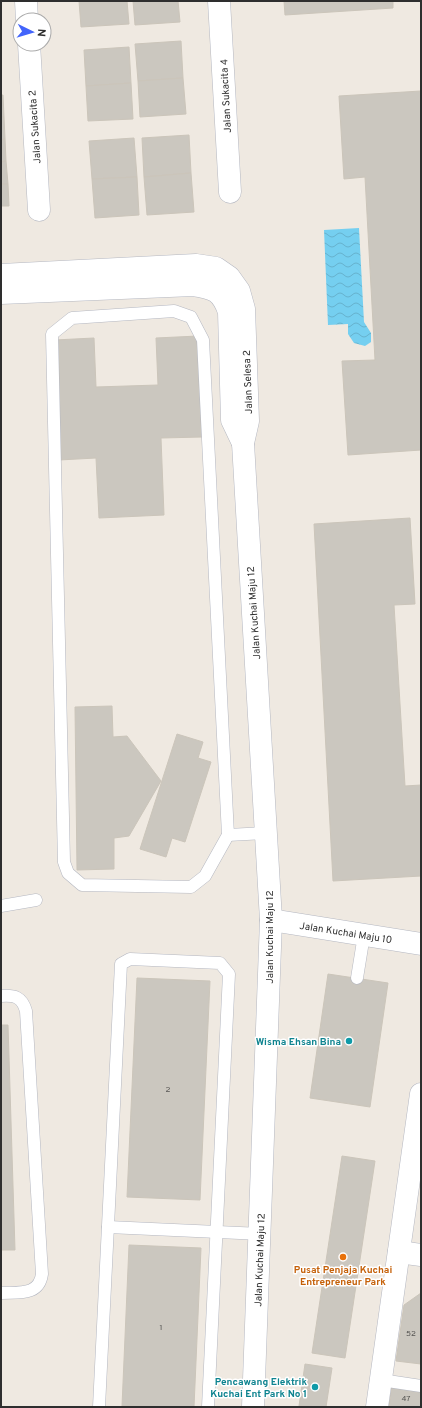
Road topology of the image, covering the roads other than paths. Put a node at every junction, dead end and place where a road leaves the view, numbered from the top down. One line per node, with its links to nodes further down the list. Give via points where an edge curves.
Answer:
1 (26, 1): 3 (street)
2 (219, 1): 5 (street, Jalan Sukacita 4)
3 (27, 12)
4 (30, 52): 6 (street, Jalan Sukacita 2)
5 (230, 192)
6 (40, 210)
7 (1, 275): 9 (street, Jalan Selesa 2, via 196,265 216,268 225,274 239,290 244,309 248,421)
8 (1, 293): 9 (street, Jalan Selesa 2, via 193,285 210,288 225,300 229,312 232,420)
9 (243, 443): 10 (street, Jalan Kuchai Maju 12)
10 (267, 833): 11 (lane); 14 (street, Jalan Kuchai Maju 12)
11 (228, 835): 11 (lane, via 203,340 191,317 174,311 72,318 52,334 64,862 68,873 82,885 191,887 205,876)
12 (36, 900): 13 (lane)
13 (1, 906)
14 (271, 920): 15 (street, Jalan Kuchai Maju 10); 23 (street, Jalan Kuchai Maju 12)
15 (364, 935): 16 (street, Jalan Kuchai Maju 10); 17 (lane)
16 (421, 944)
17 (357, 978)
18 (1, 996): 26 (lane, via 15,996 26,1011 42,1274 38,1286 33,1290)
19 (421, 1094): 20 (street)
20 (419, 1122): 24 (street)
21 (108, 1227): 22 (lane); 22 (lane, via 122,964 130,959 220,963 229,974); 29 (lane)
22 (217, 1232): 23 (lane); 30 (lane)
23 (260, 1234): 31 (street, Jalan Kuchai Maju 12)
24 (399, 1252): 25 (street); 27 (street)
25 (421, 1255)
26 (1, 1293)
27 (381, 1380): 28 (lane); 32 (street)
28 (421, 1386)
29 (99, 1407)
30 (208, 1407)
31 (253, 1407)
32 (377, 1407)

